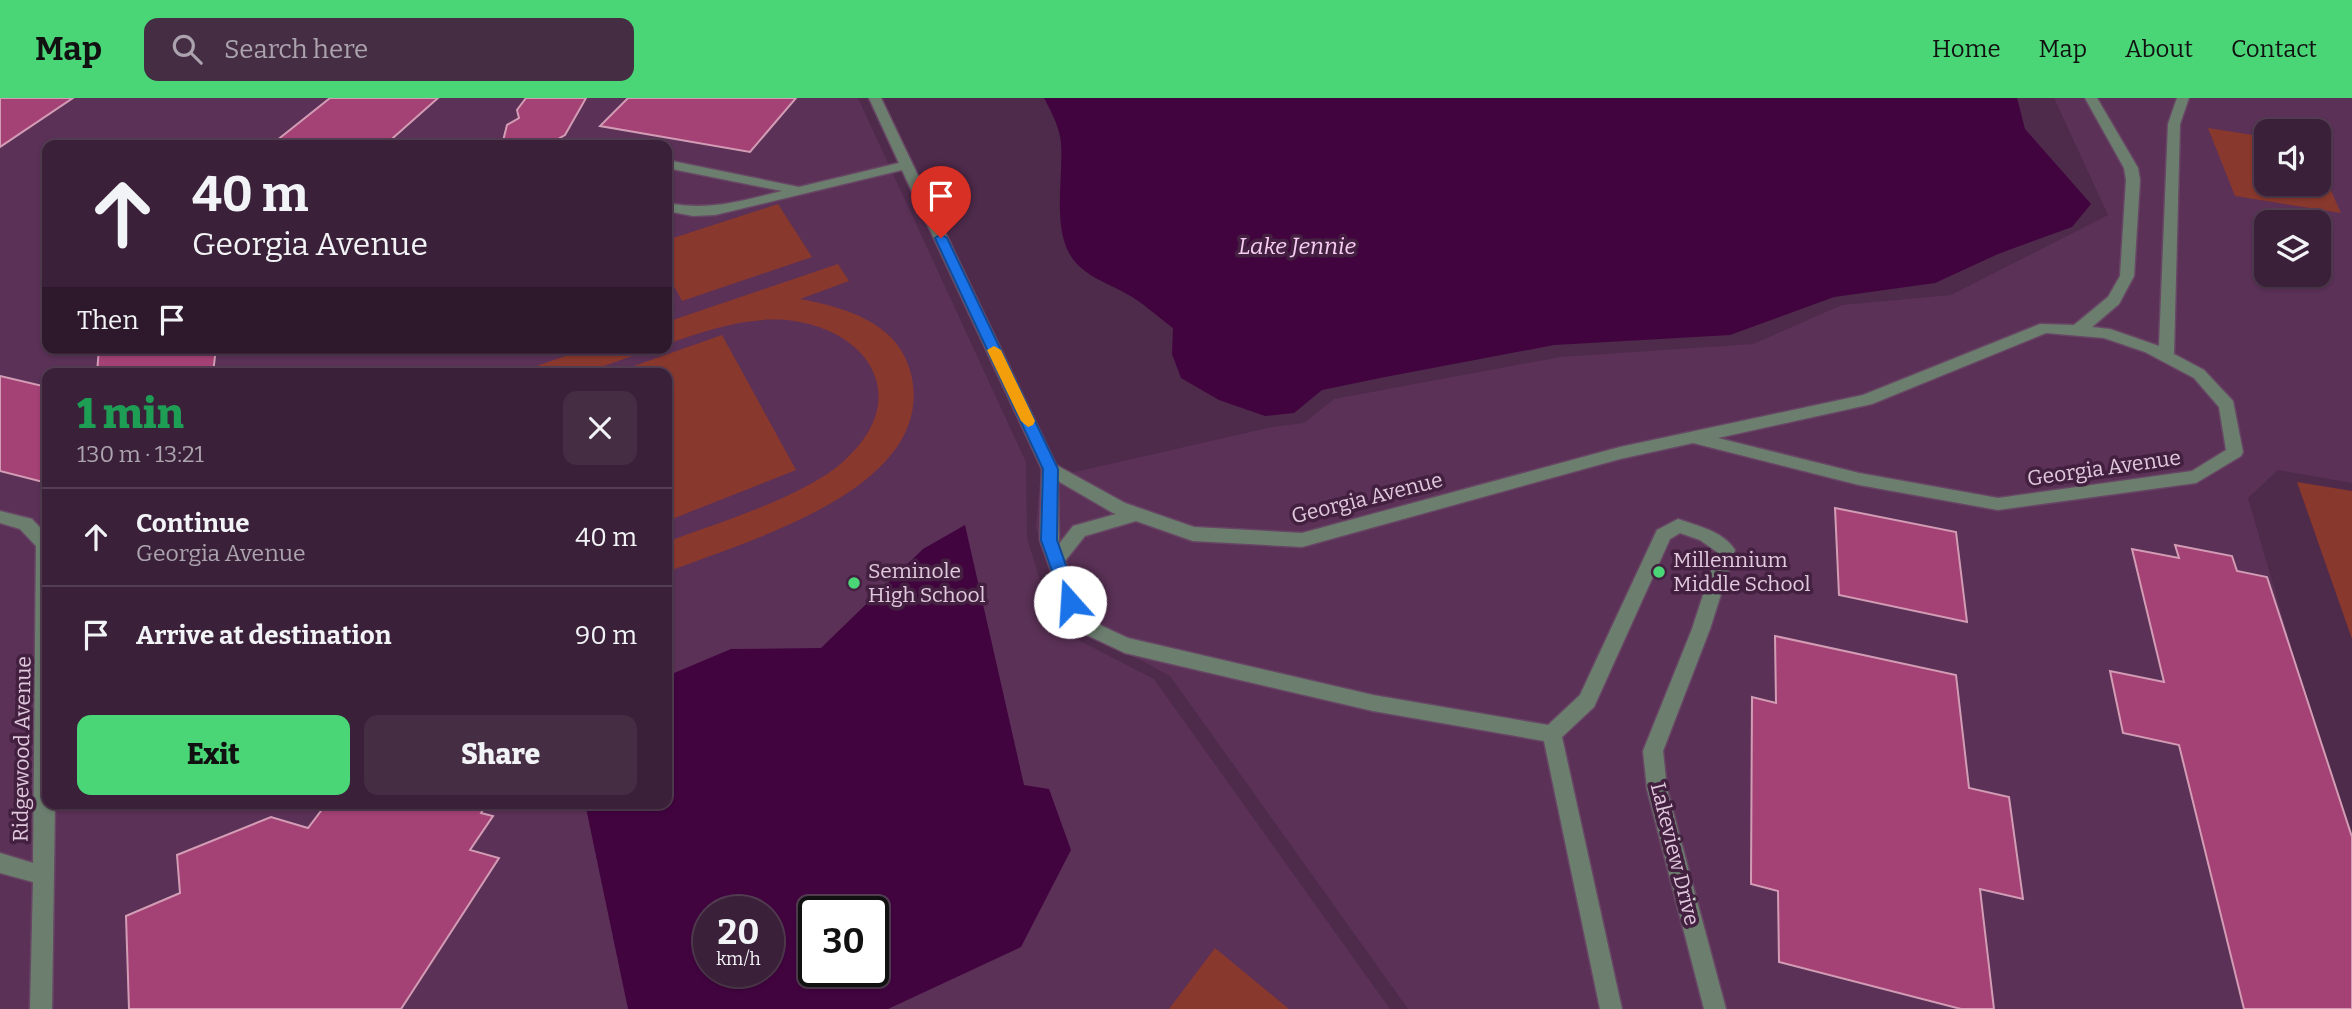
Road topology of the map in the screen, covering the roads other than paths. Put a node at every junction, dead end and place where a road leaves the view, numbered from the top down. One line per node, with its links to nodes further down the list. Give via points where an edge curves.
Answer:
1 (875, 98): 5 (street)
2 (2091, 98): 8 (street, via 2131,168 2133,180 2124,288 2102,313)
3 (2183, 98): 9 (street, via 2174,124)
4 (672, 165): 6 (street)
5 (907, 165): 6 (street); 11 (street)
6 (801, 190): 7 (street, via 715,211)
7 (672, 208)
8 (2077, 331): 9 (street, Georgia Avenue, via 2105,333); 10 (street, Georgia Avenue, via 2046,328 1866,400)
9 (2166, 356): 10 (street, Georgia Avenue, via 2199,374 2227,405 2235,452 2196,477 1998,504 1859,479)
10 (1692, 438): 12 (street, Georgia Avenue, via 1620,453 1302,540 1193,534)
11 (1050, 469): 12 (street, Georgia Avenue); 15 (street, via 1049,540)
12 (1137, 514): 15 (street, via 1079,531)
13 (0, 517): 14 (street, Ridgewood Avenue, via 26,524)
14 (42, 541)
15 (1056, 560): 16 (street, via 1077,623 1125,645 1373,703)
16 (1552, 734): 21 (street); 22 (street, Lakeview Drive, via 1587,701 1663,534 1678,526 1706,535 1726,550 1702,629 1653,751 1657,789)
17 (44, 809): 19 (street, Ridgewood Avenue)
18 (0, 863): 19 (street)
19 (44, 876): 20 (street, Ridgewood Avenue)
20 (41, 1009)
21 (1611, 1009)
22 (1715, 1009)

